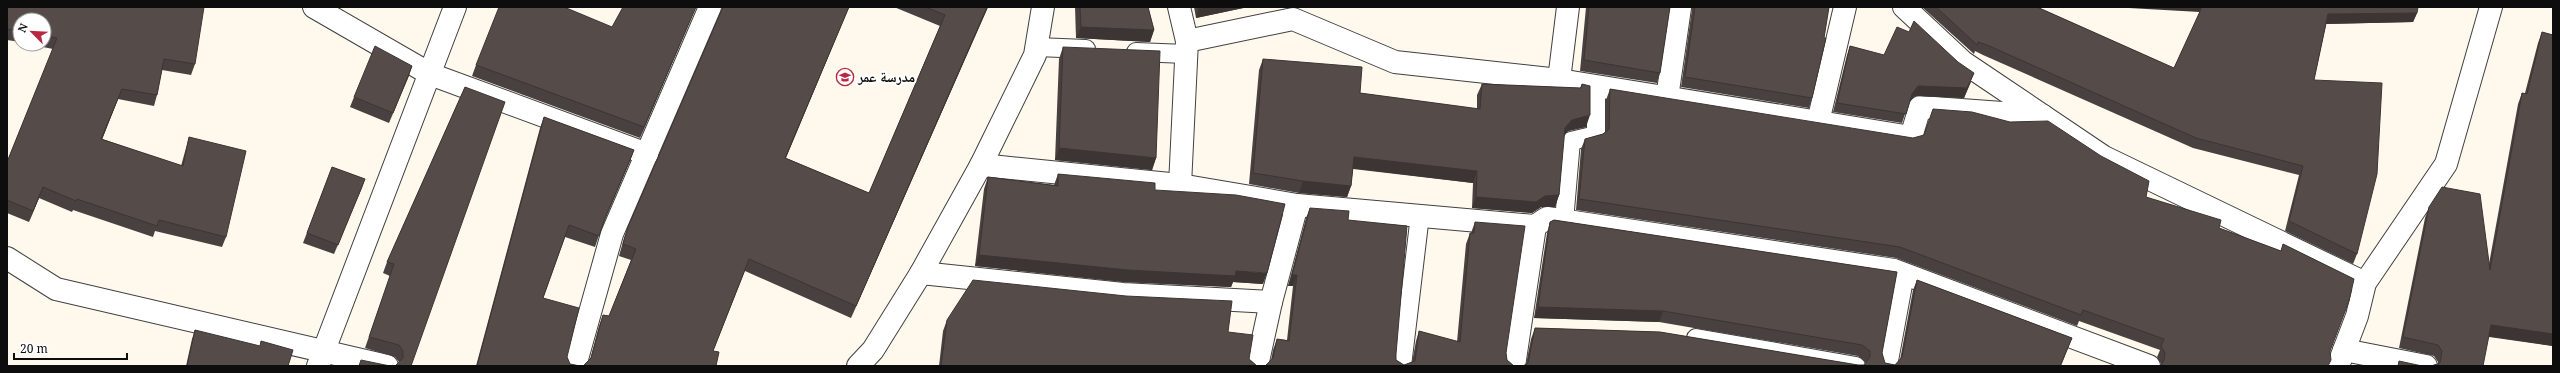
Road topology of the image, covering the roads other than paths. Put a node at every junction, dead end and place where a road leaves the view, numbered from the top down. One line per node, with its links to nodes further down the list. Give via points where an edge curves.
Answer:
1 (314, 7): 14 (street)
2 (455, 7): 14 (street)
3 (710, 7): 20 (street)
4 (1043, 7): 13 (street)
5 (1179, 7): 12 (street)
6 (1568, 7): 15 (street, via 1559,80)
7 (1674, 7): 17 (street, via 1680,8)
8 (1845, 7): 19 (street)
9 (1904, 7): 18 (street, via 1963,62)
10 (2491, 7): 30 (street, via 2446,164)
11 (1293, 13): 12 (street); 15 (street, via 1395,62)
12 (1186, 47): 13 (lane, via 1108,50); 22 (street)
13 (1037, 48): 21 (street, via 1036,56)
14 (430, 74): 20 (street); 33 (street)
15 (1553, 79): 16 (street)
16 (1596, 86): 17 (street); 25 (lane, via 1596,135 1571,141)
17 (1667, 98): 19 (street)
18 (2044, 116): 19 (street, via 1920,106 1911,137); 30 (street, via 2104,157)
19 (1818, 122)
20 (647, 154): 37 (street, via 612,234)
21 (981, 165): 22 (street); 28 (street)
22 (1180, 185): 23 (street)
23 (1296, 205): 24 (street); 31 (street)
24 (1420, 215): 26 (street); 40 (lane)
25 (1564, 221): 26 (street, via 1547,218); 29 (street, via 1894,270)
26 (1535, 226): 41 (street, via 1527,328)
27 (7, 258): 33 (street, via 56,289)
28 (921, 273): 31 (street, via 1123,294); 38 (street, via 873,350)
29 (1905, 274): 35 (street); 43 (lane)
30 (2364, 283): 34 (street, via 2357,316)
31 (1271, 302): 39 (street)
32 (1681, 336): 42 (lane)
33 (321, 358): 36 (street)
34 (2341, 358): 44 (street)
35 (2138, 364)
36 (387, 366)
37 (575, 366)
38 (858, 366)
39 (1257, 366)
40 (1402, 366)
41 (1514, 366)
42 (1856, 366)
43 (1888, 366)
44 (2426, 366)

